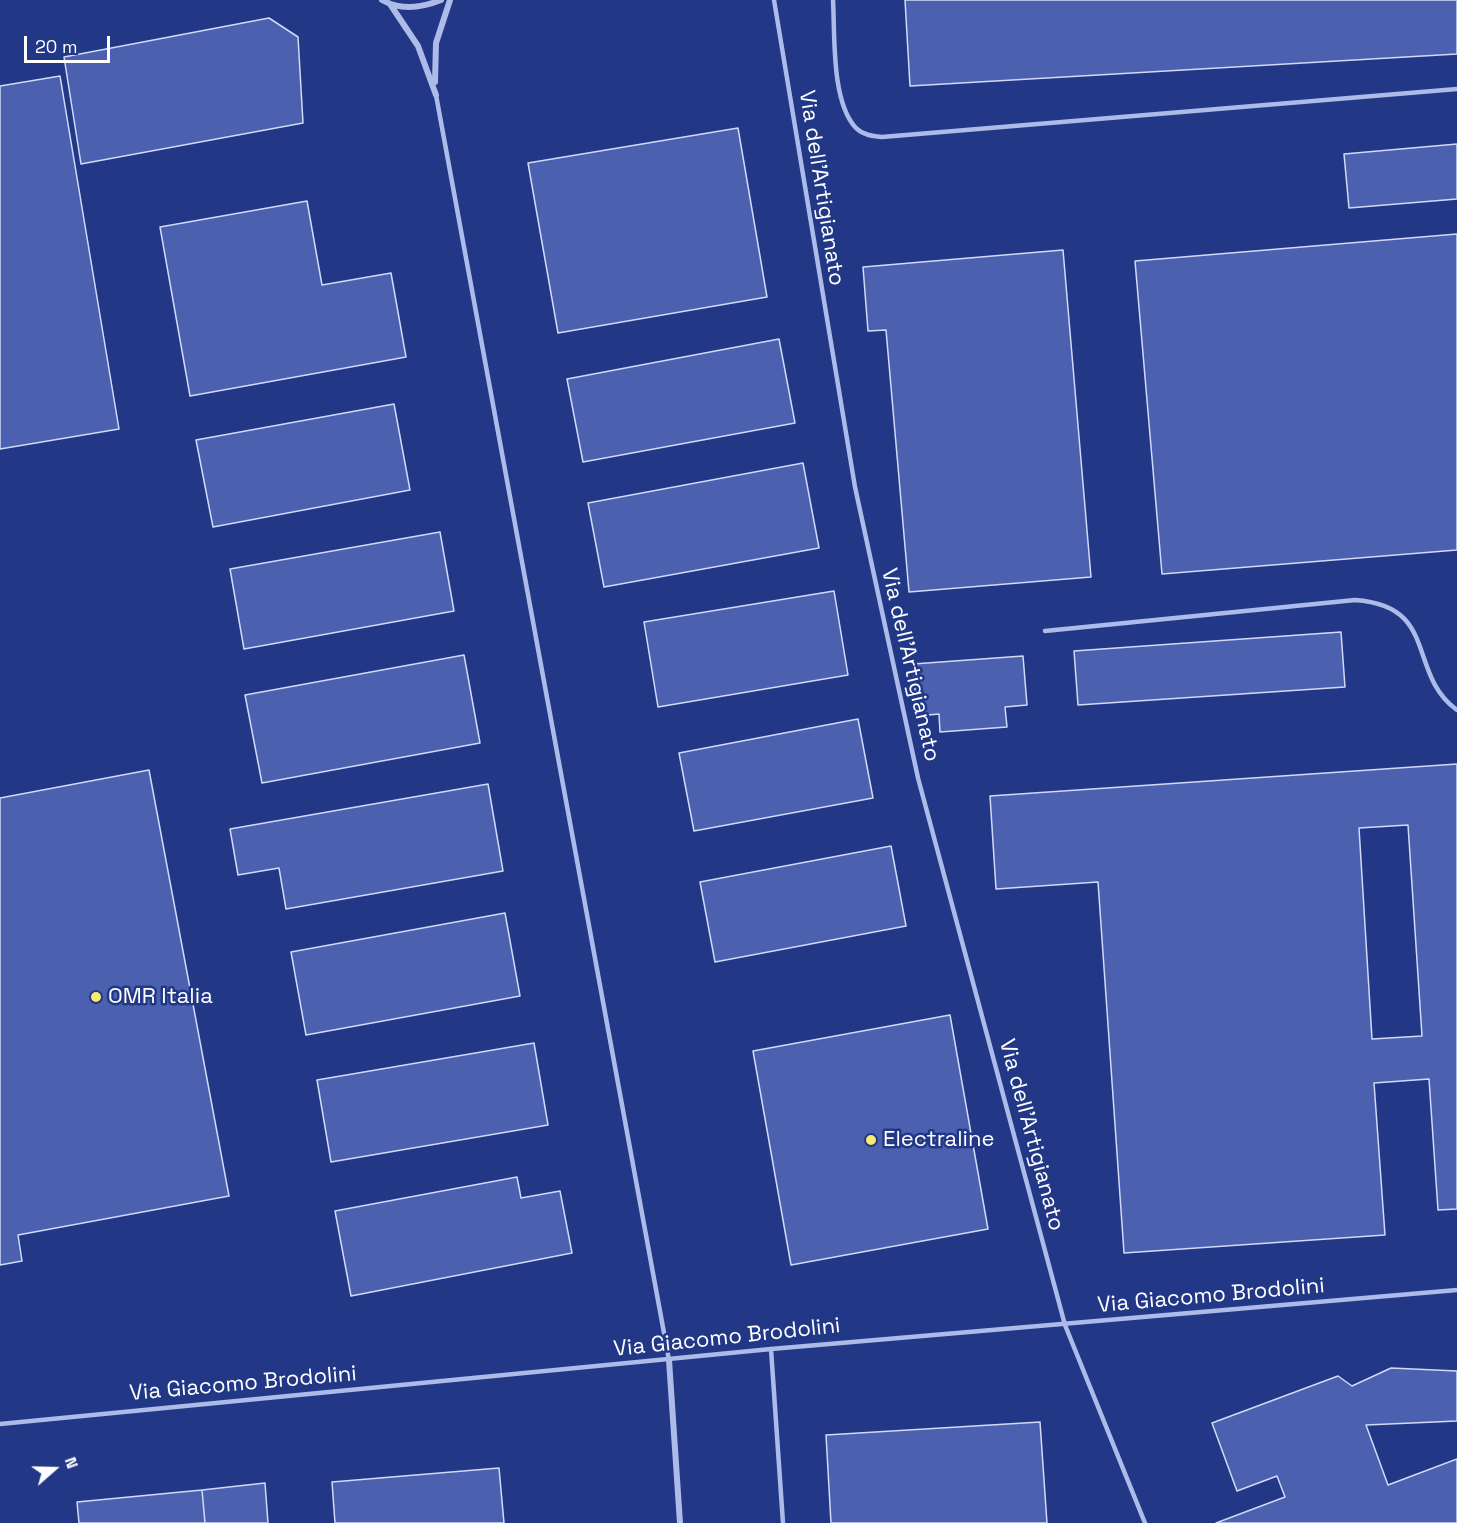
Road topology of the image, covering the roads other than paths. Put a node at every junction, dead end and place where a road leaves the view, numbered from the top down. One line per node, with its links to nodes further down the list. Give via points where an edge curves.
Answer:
1 (382, 0): 6 (street)
2 (441, 0): 6 (street, via 415,7)
3 (450, 0): 8 (street, via 436,43)
4 (774, 0): 12 (lane, Via dell'Artigianato, via 840,406 874,584 936,846)
5 (833, 0): 7 (lane, via 841,96 856,128 868,135 894,136)
6 (390, 4): 8 (street, via 418,46)
7 (1457, 89)
8 (436, 94): 14 (lane)
9 (1046, 631): 10 (lane, via 1355,600 1374,602 1389,607 1412,628 1436,690)
10 (1457, 710)
11 (1457, 1290): 12 (lane, Via Giacomo Brodolini)
12 (1065, 1325): 13 (lane, Via Giacomo Brodolini); 18 (lane, Via dell'Artigianato)
13 (771, 1349): 14 (lane, Via Giacomo Brodolini); 17 (lane)
14 (669, 1360): 15 (lane, Via Giacomo Brodolini); 16 (street)
15 (0, 1424)
16 (680, 1523)
17 (783, 1523)
18 (1145, 1523)

